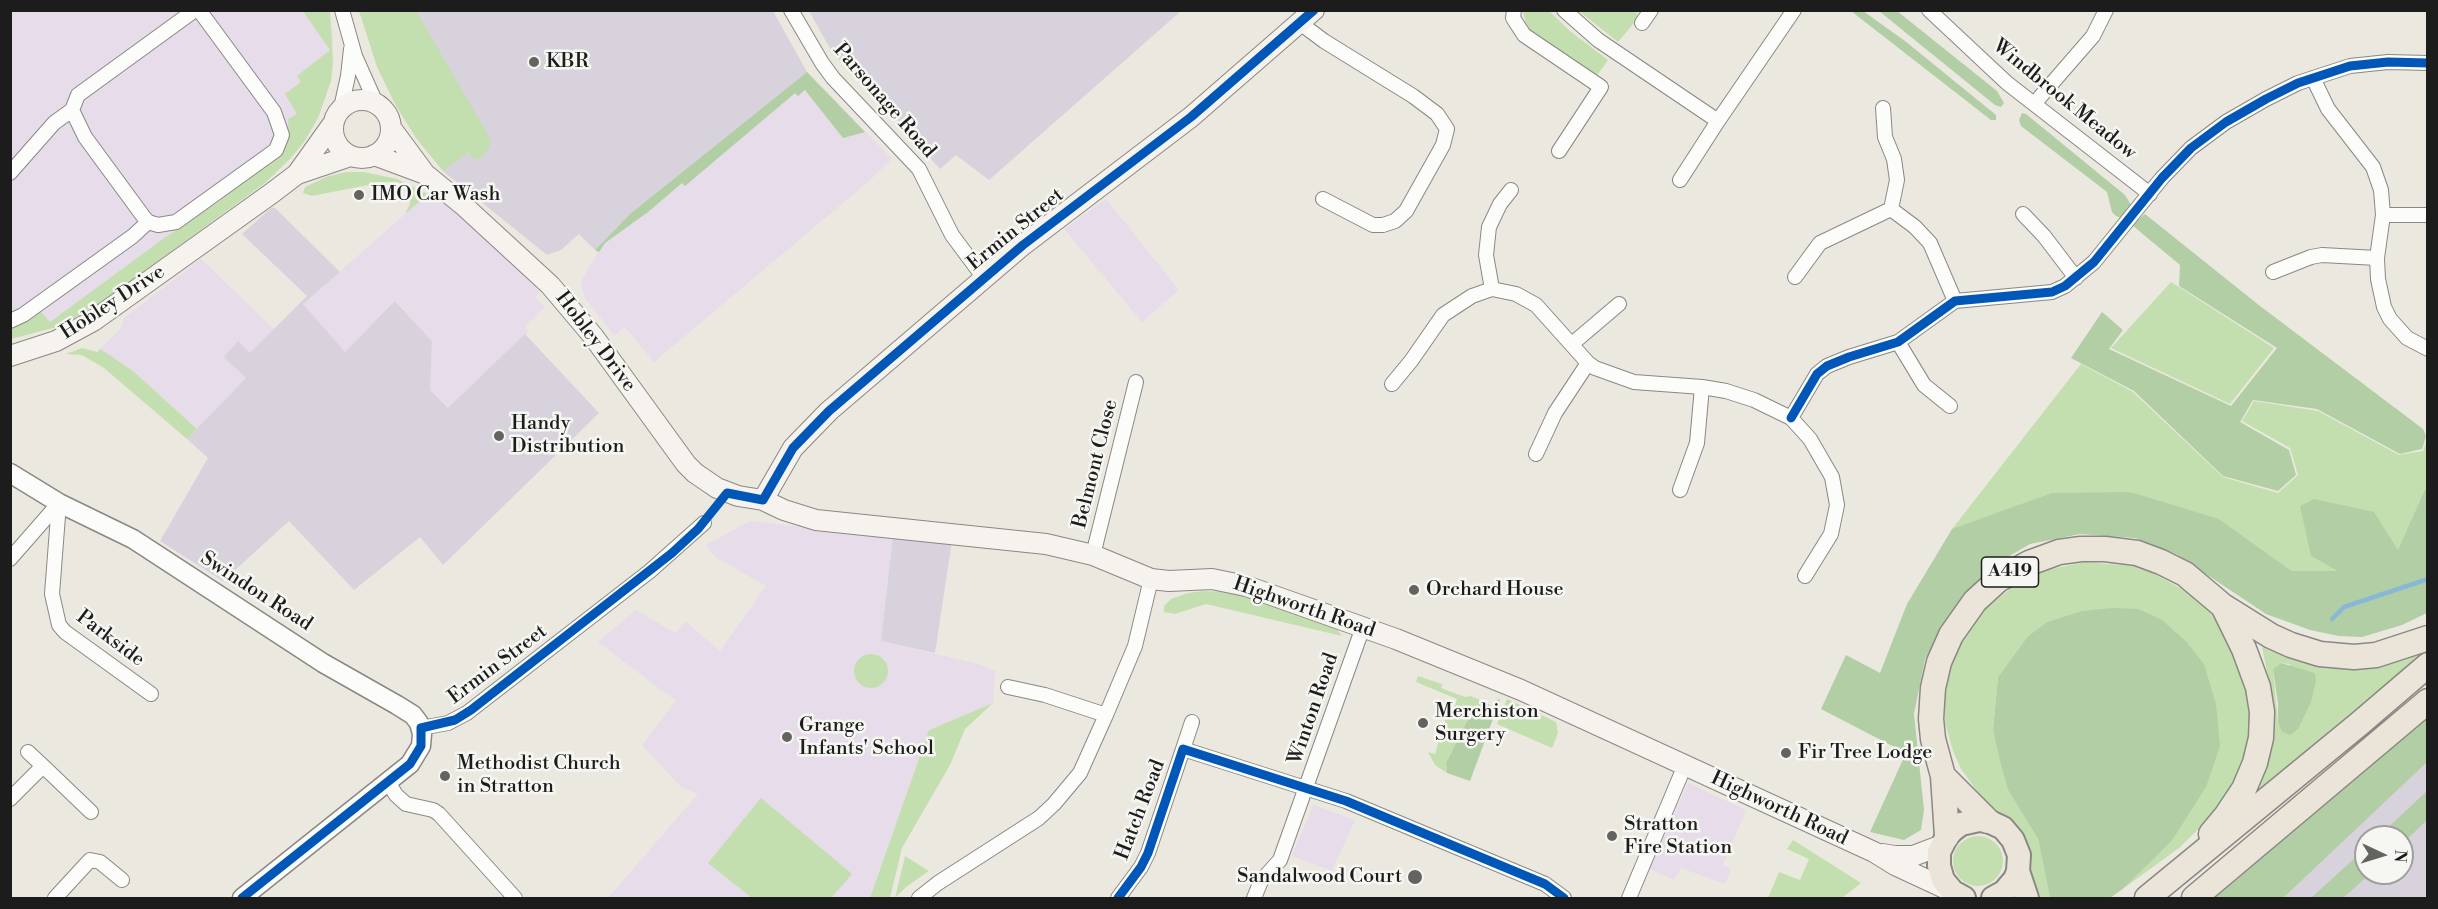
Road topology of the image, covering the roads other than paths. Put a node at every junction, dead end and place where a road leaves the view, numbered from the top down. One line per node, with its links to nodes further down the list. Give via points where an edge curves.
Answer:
1 (197, 10): 18 (street, via 78,95); 36 (street, via 274,112 281,127 281,142 276,150 176,222)
2 (342, 10): 12 (street)
3 (791, 10): 40 (street, Parsonage Road, via 833,78 919,169 952,235)
4 (1514, 10): 22 (street, via 1513,18 1524,35 1601,87)
5 (1564, 10): 20 (street, via 1598,40)
6 (1651, 10): 11 (street)
7 (1794, 10): 20 (street)
8 (1929, 10): 16 (street, Windbrook Meadow)
9 (2106, 10): 16 (street, via 2093,36)
10 (1307, 17): 31 (street, via 1324,41 1413,96 1437,114 1447,129 1443,145 1406,211 1395,221 1373,225); 40 (main road, Ermin Street, via 1191,117)
11 (1642, 23)
12 (351, 44): 15 (street); 19 (street, via 348,76)
13 (2427, 63): 14 (street, via 2370,63)
14 (2313, 78): 30 (street, via 2284,90 2210,134 2191,148); 34 (street, via 2328,109 2373,167 2381,190)
15 (376, 103): 19 (main road, via 357,100); 21 (main road, via 384,110)
16 (2034, 104): 30 (street, Windbrook Meadow)
17 (1883, 108): 32 (street, via 1885,137 1897,180)
18 (72, 110): 25 (street, via 54,123); 36 (street, via 85,137)
19 (336, 117): 24 (main road, via 336,143); 26 (main road, Hobley Drive)
20 (1718, 121): 28 (street)
21 (391, 128): 23 (main road, via 385,147); 27 (main road, Hobley Drive)
22 (1559, 151)
23 (374, 155): 24 (main road); 27 (main road, Hobley Drive)
24 (350, 156): 26 (main road, Hobley Drive)
25 (10, 172)
26 (297, 174): 49 (main road, Hobley Drive, via 93,321 56,341)
27 (425, 174): 59 (main road, Hobley Drive, via 550,285 695,473 727,493)
28 (1680, 180)
29 (1511, 190): 42 (street, via 1493,216 1486,240)
30 (2150, 194): 41 (street)
31 (1323, 199)
32 (1891, 209): 39 (street, via 1820,243); 43 (street, via 1930,243)
33 (2023, 214): 41 (street)
34 (2383, 215): 35 (street); 37 (street)
35 (2427, 215)
36 (148, 222): 45 (street)
37 (2378, 258): 38 (street, via 2322,255); 48 (street, via 2379,293 2390,319 2407,338)
38 (2273, 272)
39 (1795, 277)
40 (984, 278): 59 (main road, Ermin Street, via 808,430)
41 (2076, 278): 43 (street, via 2052,292)
42 (1492, 288): 47 (street, via 1531,302); 52 (street, via 1443,315)
43 (1955, 301): 46 (street)
44 (1619, 304): 47 (street)
45 (10, 321)
46 (1898, 342): 54 (street, via 1924,385); 55 (street, via 1827,366 1817,374)
47 (1572, 344): 50 (street)
48 (2427, 349)
49 (10, 356)
50 (1588, 363): 53 (street, via 1635,382); 56 (street, via 1555,412)
51 (1136, 382): 62 (street, Belmont Close)
52 (1392, 384)
53 (1702, 387): 55 (street, via 1754,400); 58 (street, via 1697,443)
54 (1950, 406)
55 (1791, 418): 64 (street, via 1826,464 1837,505 1831,534)
56 (1536, 454)
57 (10, 473): 60 (street, Swindon Road)
58 (1680, 490)
59 (763, 500): 62 (main road, Highworth Road, via 816,520 1027,541)
60 (59, 503): 63 (street); 71 (street, Parkside, via 52,594 59,625); 75 (street, Swindon Road, via 149,548 323,663 403,708 413,715)
61 (704, 523): 75 (street, Ermin Street, via 650,571 467,713 448,723)
62 (1094, 555): 65 (main road, Highworth Road)
63 (10, 559)
64 (1805, 576)
65 (1151, 579): 67 (main road, Highworth Road, via 1227,582); 73 (street, via 1135,646)
66 (2223, 606): 68 (highway, A419, via 2281,642 2329,655 2376,655); 80 (highway, A419, via 2185,574 2128,551 2092,548 2060,552 2009,573 1968,609 1939,662 1931,719); 89 (highway, A419, via 2258,687 2262,712 2260,749 2251,775 2232,808)
67 (1363, 627): 78 (main road, Highworth Road, via 1521,690); 82 (street, Winton Road)
68 (2427, 638)
69 (2427, 665): 89 (highway, A419)
70 (1008, 687): 73 (street)
71 (151, 694)
72 (2427, 701): 103 (highway)
73 (1106, 715): 95 (street, via 1080,773 1054,804)
74 (1192, 722): 76 (street, Hatch Road)
75 (421, 729): 81 (street, via 421,746 415,758)
76 (1183, 749): 82 (street, Hatch Road); 96 (street, Hatch Road, via 1148,853)
77 (28, 752): 79 (street)
78 (1685, 765): 87 (main road, Highworth Road); 99 (street, Highworth Road)
79 (43, 766): 83 (street); 84 (street)
80 (1943, 776): 85 (highway, A419); 86 (highway, A419)
81 (388, 782): 93 (street); 94 (street, via 406,804 439,814)
82 (1306, 788): 97 (street, Winton Road, via 1280,860 1261,881); 98 (street, Hatch Road, via 1545,884)
83 (10, 799)
84 (91, 812)
85 (1988, 822): 86 (main road, via 1961,824); 88 (main road, via 2003,828 2013,840 2019,855)
86 (1944, 840): 87 (main road, Highworth Road, via 1913,855); 91 (main road, via 1938,859 1940,874)
87 (1874, 852): 91 (main road, Highworth Road)
88 (2018, 871): 100 (main road, via 2010,886); 101 (main road)
89 (2172, 879): 102 (highway, A419)
90 (122, 880): 92 (street, via 100,862 90,860)
91 (1958, 895)
92 (55, 898)
93 (242, 898)
94 (515, 898)
95 (919, 898)
96 (1118, 898)
97 (1254, 898)
98 (1564, 898)
99 (1629, 898)
100 (1993, 898)
101 (2027, 898)
102 (2147, 898)
103 (2194, 898)

